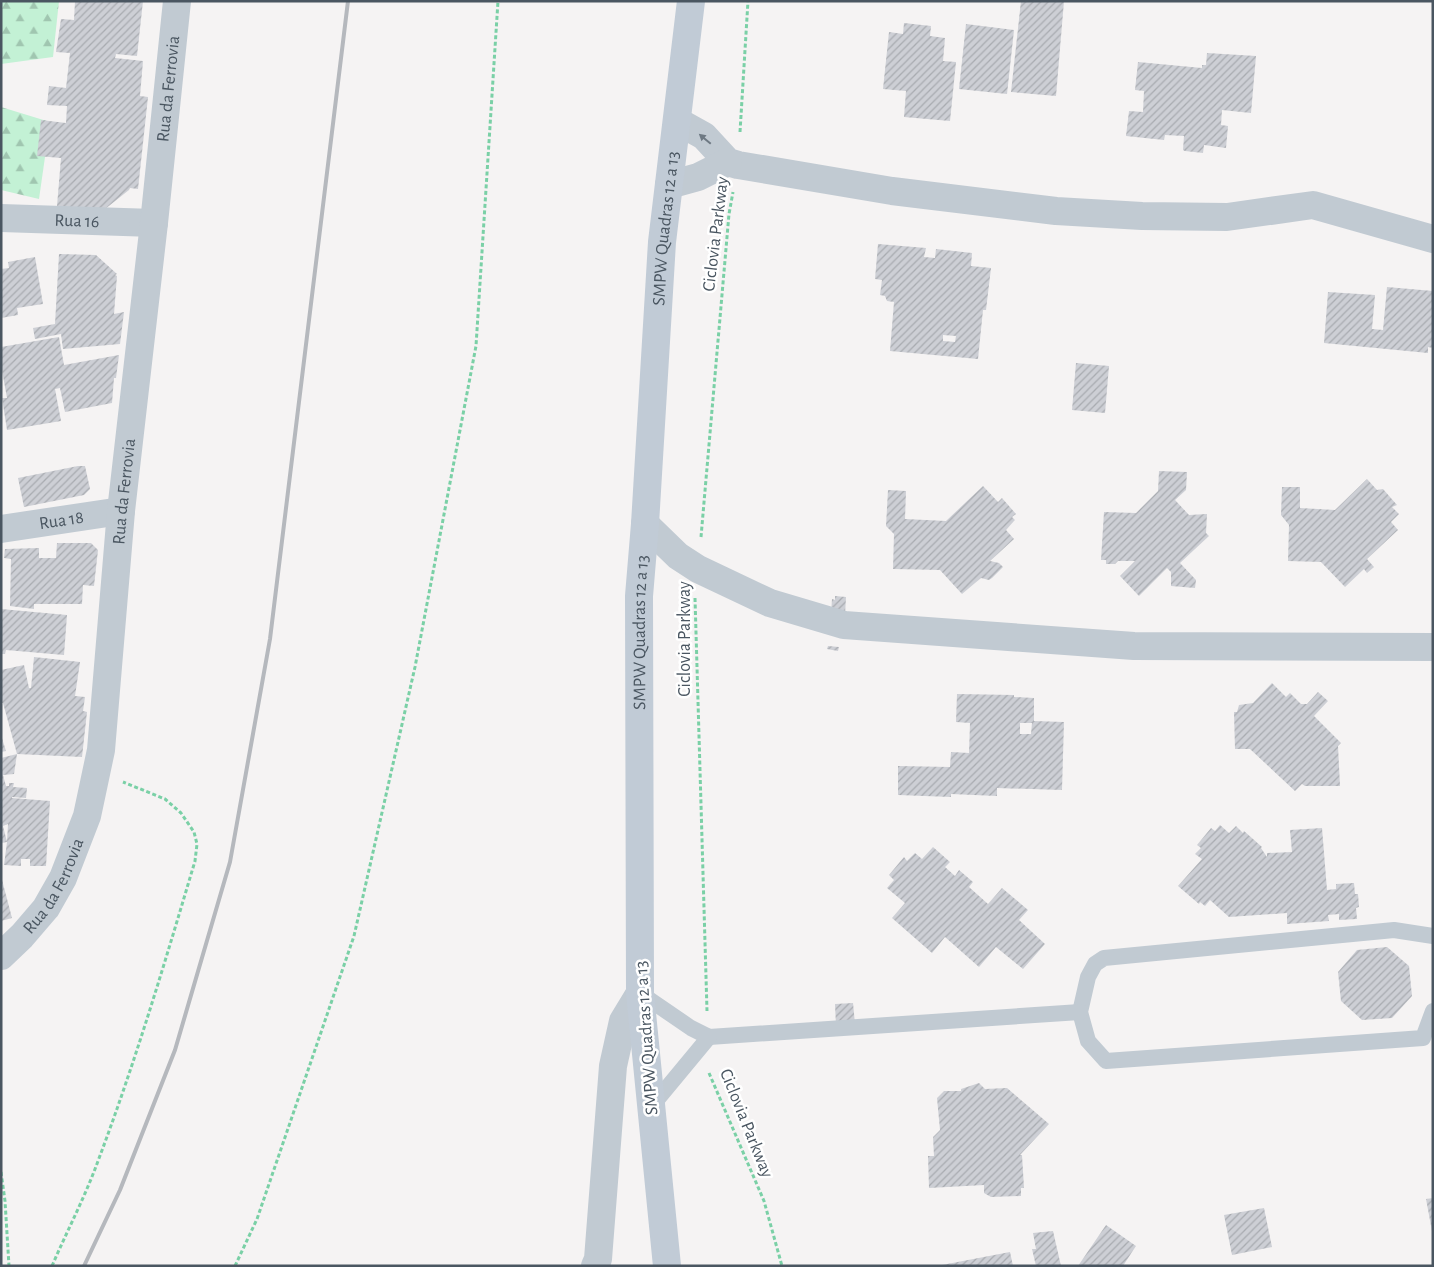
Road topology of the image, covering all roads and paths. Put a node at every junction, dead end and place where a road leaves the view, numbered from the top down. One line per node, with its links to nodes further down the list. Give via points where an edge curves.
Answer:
1 (177, 1): 9 (street, Rua da Ferrovia)
2 (498, 1): 27 (path, via 476,346 415,667 354,936 257,1219)
3 (691, 1): 5 (street, SMPW Quadras 12 a 13)
4 (748, 1): 6 (path, Ciclovia Parkway)
5 (677, 121): 6 (street, one-way to 5, via 704,136); 7 (street, SMPW Quadras 12 a 13)
6 (733, 163): 7 (street); 10 (street, via 892,191 1056,211 1227,217 1313,205); 14 (path, Ciclovia Parkway)
7 (669, 185): 12 (street, SMPW Quadras 12 a 13, via 662,242)
8 (1, 218): 9 (street, Rua 16)
9 (154, 223): 11 (street, Rua da Ferrovia)
10 (1433, 239)
11 (121, 511): 13 (street, Rua 18); 16 (street, Rua da Ferrovia, via 101,750)
12 (645, 524): 14 (street, via 678,556); 19 (street, SMPW Quadras 12 a 13, via 639,596)
13 (1, 529)
14 (698, 569): 15 (street, via 770,603 844,625 1134,646); 22 (path, Ciclovia Parkway, via 695,591)
15 (1433, 647)
16 (96, 774): 18 (street, Rua da Ferrovia, via 87,816 63,878 46,908); 26 (path, via 165,799 181,813 194,832 197,844 166,962 133,1063 98,1163)
17 (1433, 936): 21 (lane, via 1394,930 1104,958 1095,964 1088,977)
18 (1, 956)
19 (640, 993): 22 (lane); 23 (street, SMPW Quadras 12 a 13); 28 (street, via 623,1022 613,1066)
20 (1433, 1011): 21 (lane, via 1423,1038 1106,1061 1088,1041)
21 (1080, 1012): 22 (lane)
22 (708, 1037): 23 (lane); 30 (path, Ciclovia Parkway, via 709,1073 764,1201)
23 (650, 1107): 29 (street, SMPW Quadras 12 a 13)
24 (1, 1172): 25 (path)
25 (9, 1266)
26 (52, 1266)
27 (236, 1266)
28 (595, 1266)
29 (667, 1266)
30 (782, 1266)

